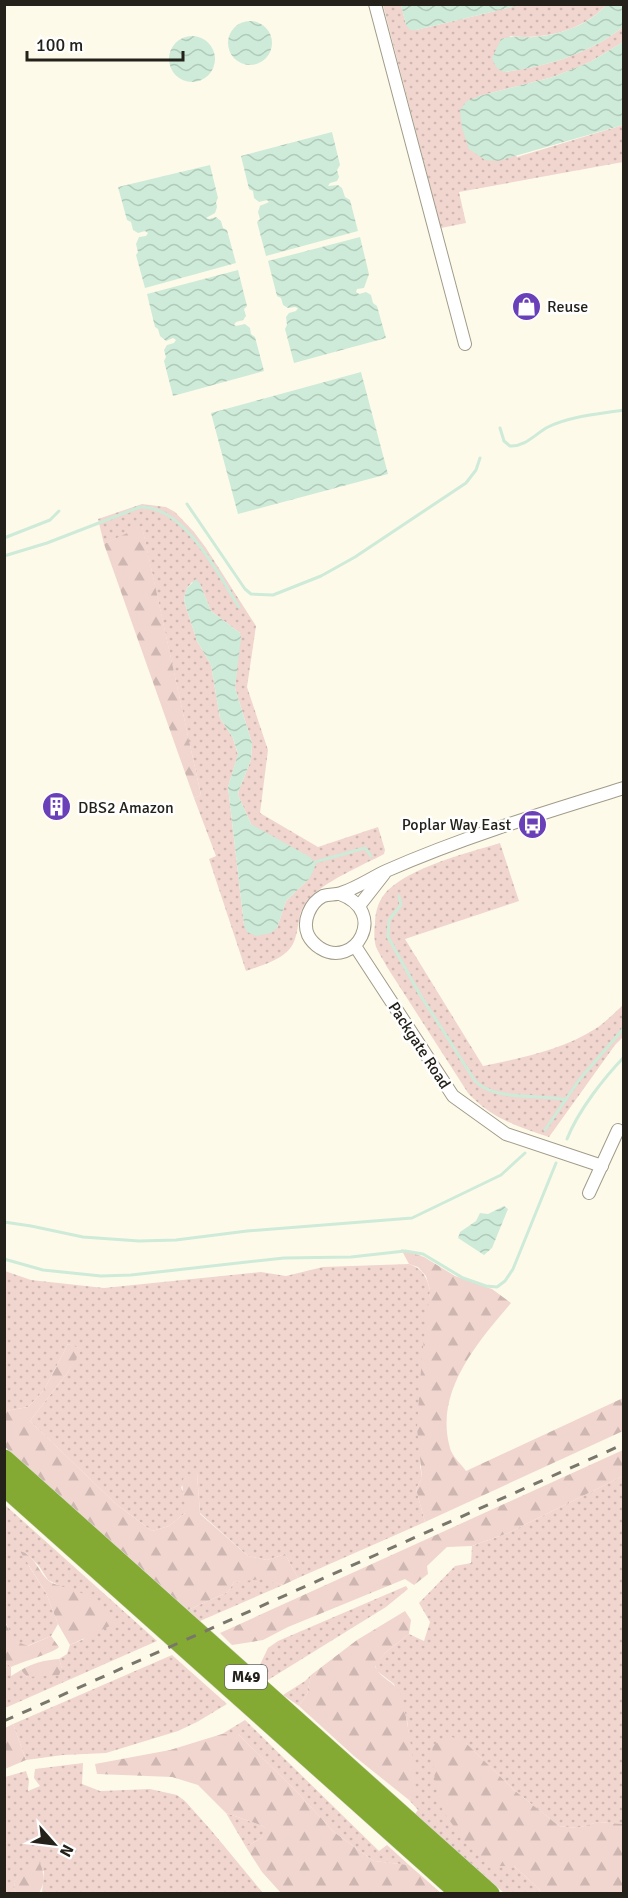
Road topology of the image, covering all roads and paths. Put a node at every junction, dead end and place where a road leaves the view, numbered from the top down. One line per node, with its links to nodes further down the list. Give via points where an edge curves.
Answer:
1 (375, 4): 2 (street)
2 (465, 344)
3 (624, 788): 4 (street, via 494,828)
4 (386, 871): 5 (street); 6 (street)
5 (340, 894): 6 (street); 7 (street, via 324,896 312,905 306,917 307,932 313,943 328,953 341,953)
6 (359, 906): 7 (street, via 364,932)
7 (356, 946): 9 (street, Packgate Road, via 453,1096 507,1134)
8 (618, 1130): 9 (street)
9 (602, 1166): 10 (street)
10 (589, 1193)
11 (4, 1460): 14 (highway, M49)
12 (4, 1485): 13 (highway, M49)
13 (462, 1893)
14 (489, 1893)

